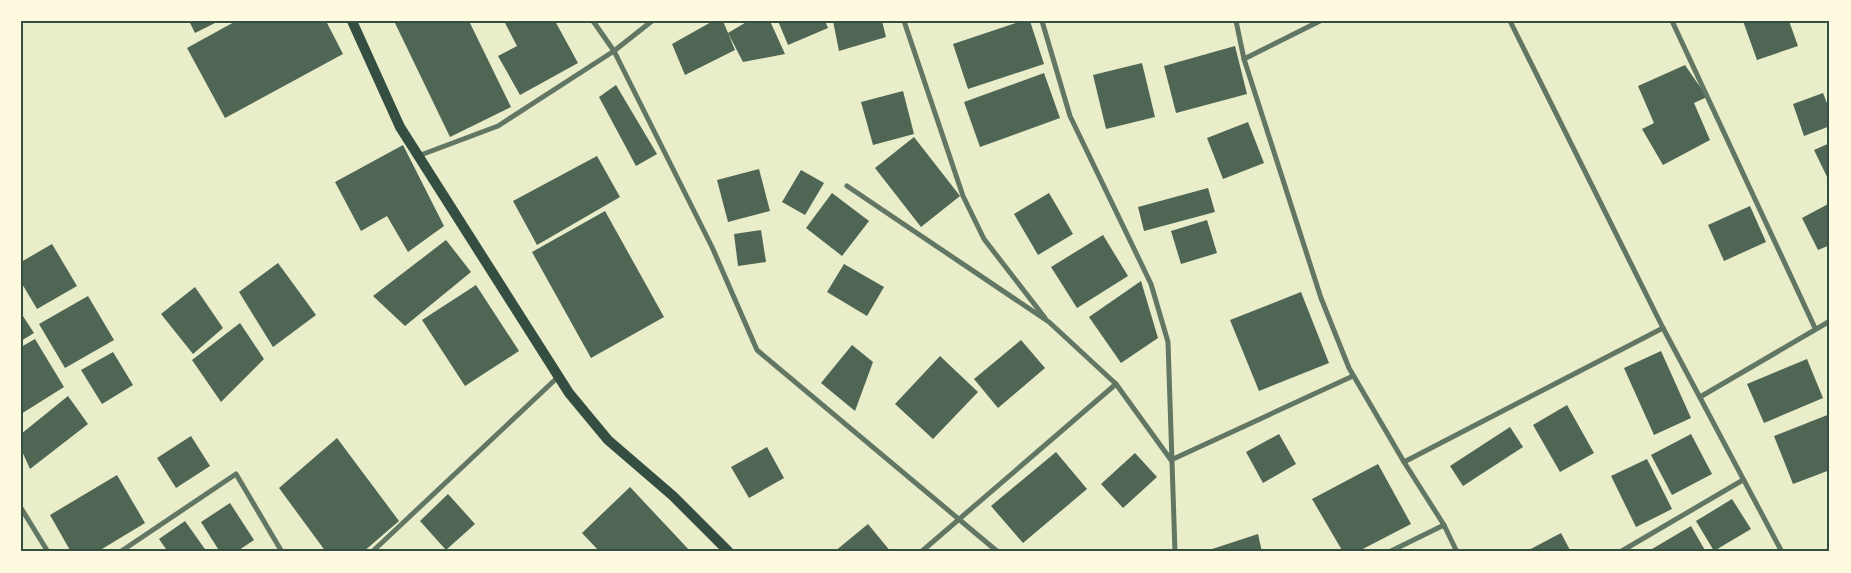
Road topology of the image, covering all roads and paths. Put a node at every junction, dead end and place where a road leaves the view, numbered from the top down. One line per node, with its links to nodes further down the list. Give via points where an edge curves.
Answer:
1 (352, 21): 12 (main road, via 400,127)
2 (593, 21): 10 (street)
3 (652, 21): 10 (street)
4 (904, 21): 15 (street, via 963,196 984,238)
5 (1042, 21): 22 (street, via 1070,116 1151,284 1168,342)
6 (1236, 21): 11 (street)
7 (1320, 21): 11 (street)
8 (1510, 21): 16 (street)
9 (1672, 21): 17 (street)
10 (614, 51): 12 (street, via 498,126); 26 (street, via 712,246 757,350)
11 (1244, 59): 18 (street, via 1321,298)
12 (418, 156): 19 (main road)
13 (847, 186): 15 (street)
14 (1830, 321): 17 (street)
15 (1049, 322): 20 (street)
16 (1663, 328): 21 (street); 23 (street)
17 (1815, 328): 21 (street)
18 (1353, 376): 22 (street); 23 (street)
19 (558, 377): 31 (street); 32 (main road, via 608,440 673,496)
20 (1116, 384): 22 (street); 26 (street)
21 (1700, 397): 24 (street)
22 (1171, 460): 35 (street)
23 (1404, 462): 27 (street)
24 (1744, 480): 38 (street); 39 (street)
25 (21, 508): 28 (street)
26 (959, 519): 33 (street); 34 (street)
27 (1444, 525): 36 (street); 37 (street)
28 (48, 552)
29 (120, 552): 30 (street, via 236,474)
30 (282, 552)
31 (372, 552)
32 (730, 552)
33 (921, 552)
34 (998, 552)
35 (1174, 552)
36 (1390, 552)
37 (1457, 552)
38 (1620, 552)
39 (1782, 552)

